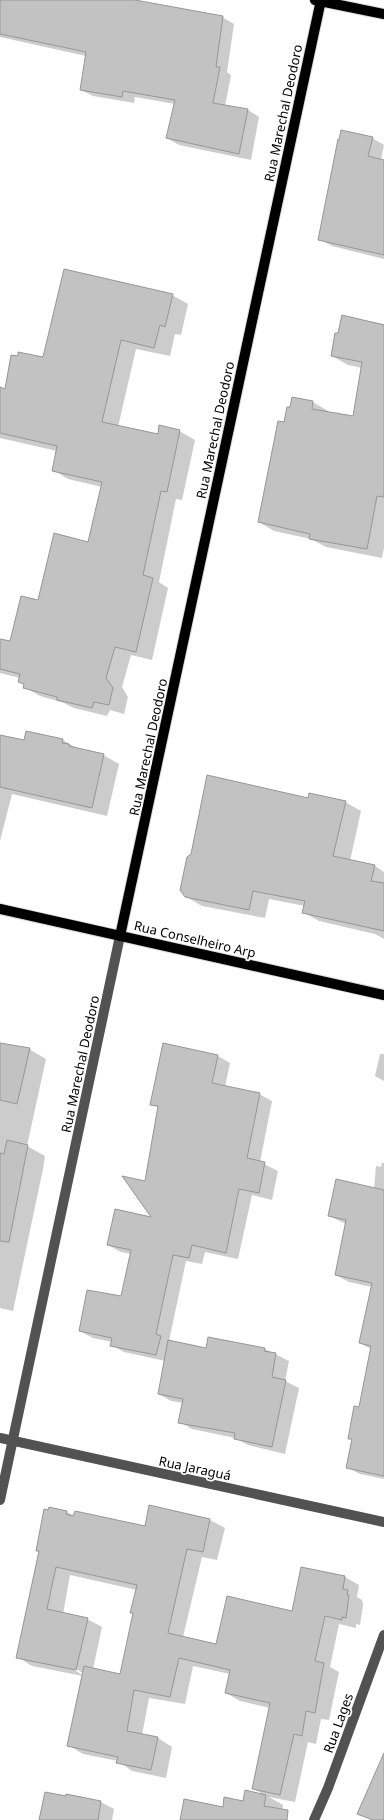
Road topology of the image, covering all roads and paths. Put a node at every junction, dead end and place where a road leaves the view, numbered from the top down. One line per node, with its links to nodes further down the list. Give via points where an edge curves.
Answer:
1 (319, 0): 2 (main road); 4 (main road, Rua Marechal Deodoro)
2 (384, 14)
3 (0, 909): 4 (main road, Rua Conselheiro Arp)
4 (120, 936): 5 (main road, Rua Conselheiro Arp); 7 (street, Rua Marechal Deodoro)
5 (384, 995)
6 (0, 1438): 7 (street, Rua Jaraguá)
7 (12, 1441): 8 (street, Rua Marechal Deodoro); 9 (street, Rua Jaraguá)
8 (0, 1500)
9 (384, 1522)
10 (384, 1634): 11 (street, Rua Lages)
11 (314, 1820)

